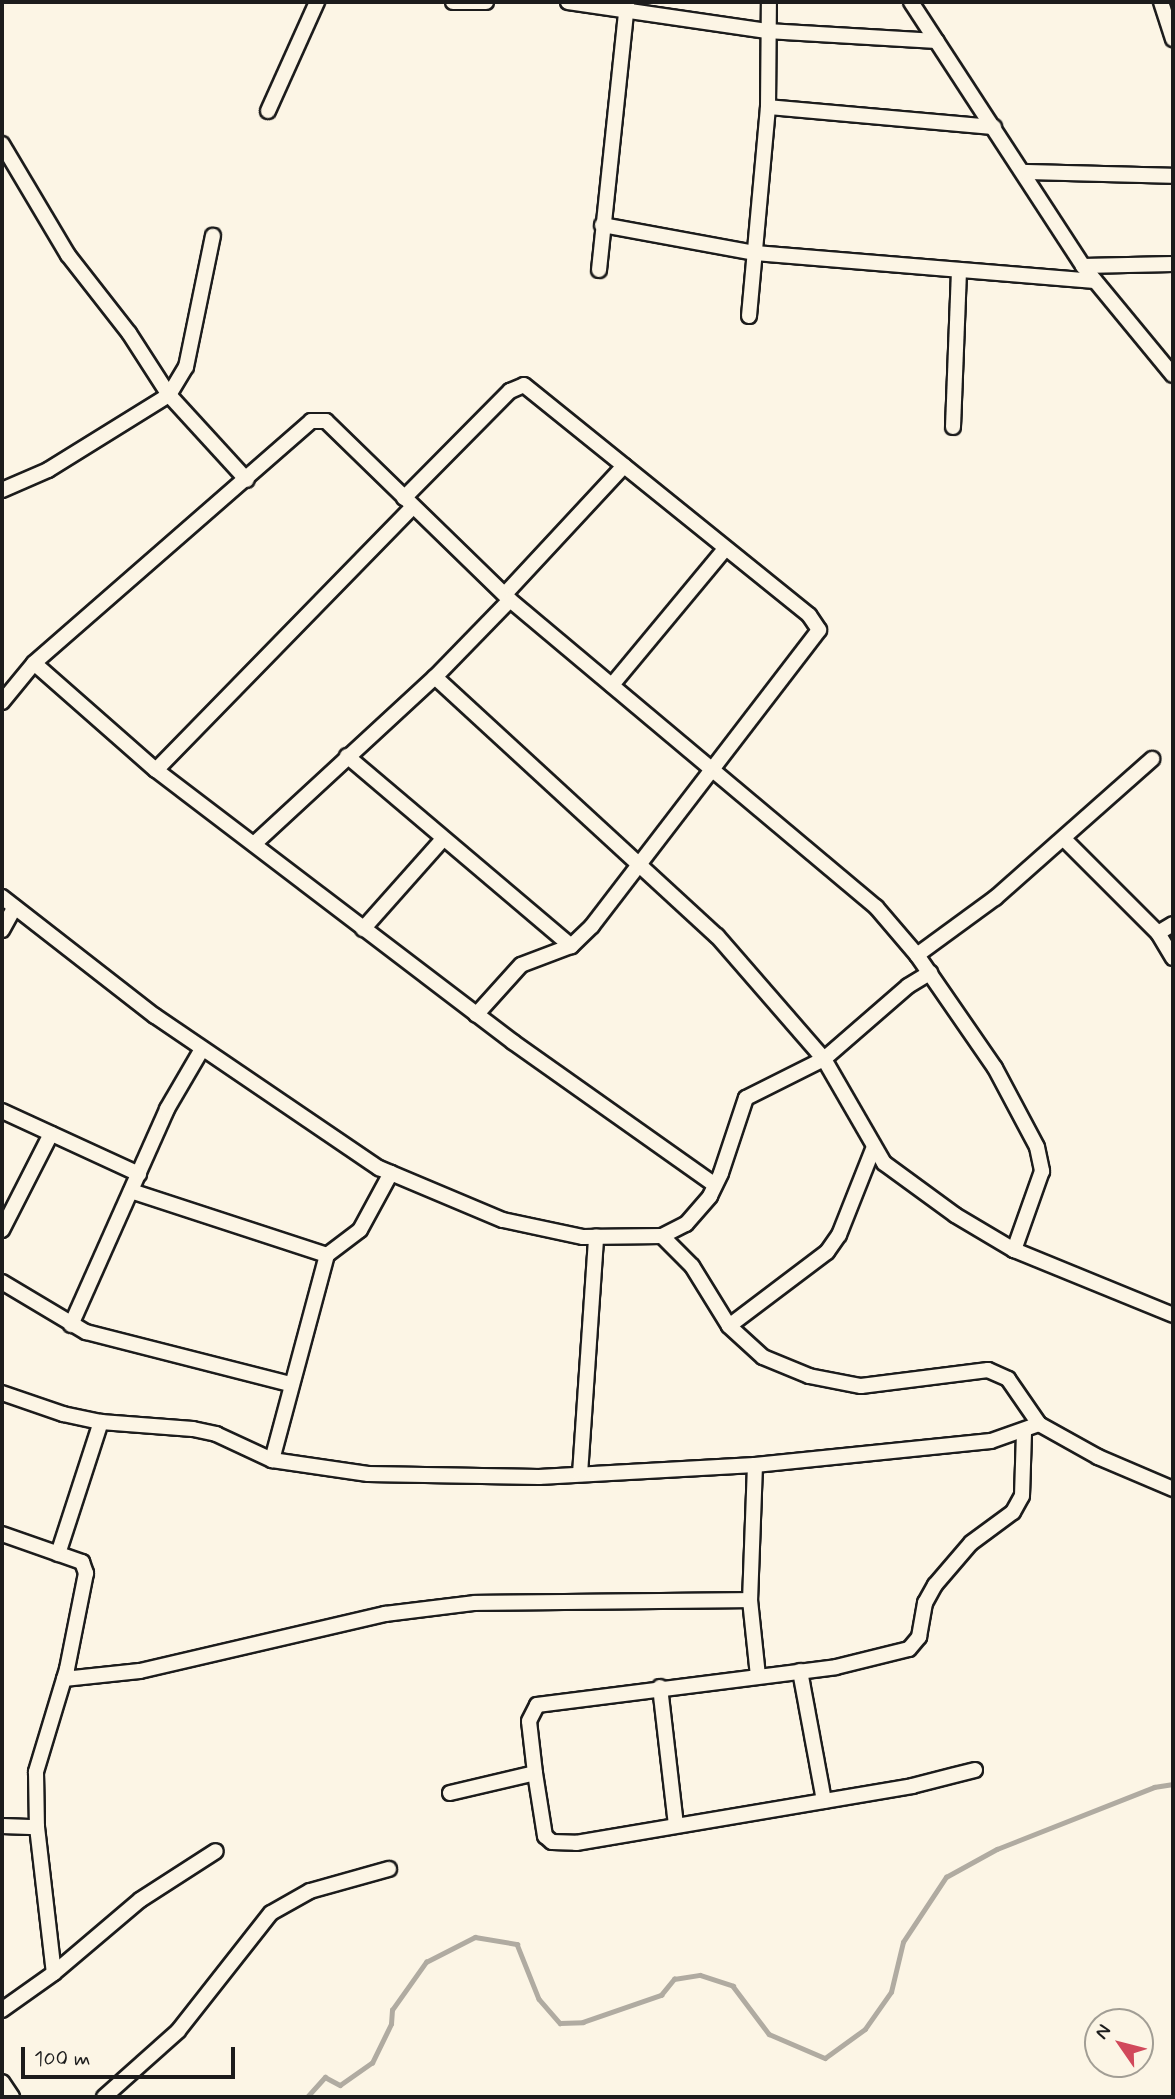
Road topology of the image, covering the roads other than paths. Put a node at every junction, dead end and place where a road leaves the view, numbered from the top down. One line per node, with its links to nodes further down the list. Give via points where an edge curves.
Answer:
1 (317, 2): 13 (street)
2 (453, 2): 3 (street)
3 (486, 2)
4 (568, 2): 8 (street)
5 (769, 2): 9 (street)
6 (911, 2): 11 (street)
7 (1161, 2): 10 (street)
8 (627, 6): 9 (street); 18 (street)
9 (767, 31): 11 (street); 12 (street)
10 (1173, 39)
11 (937, 41): 14 (street)
12 (768, 107): 14 (street); 20 (street)
13 (268, 111)
14 (994, 127): 16 (street)
15 (2, 145): 28 (street, via 68,255 129,332)
16 (1025, 172): 17 (street); 22 (street)
17 (1173, 176)
18 (602, 225): 20 (street); 23 (street)
19 (213, 236): 28 (street, via 186,367)
20 (755, 253): 24 (street); 26 (street)
21 (1173, 264): 22 (street)
22 (1083, 266): 25 (street)
23 (599, 270)
24 (959, 270): 25 (street); 29 (street)
25 (1095, 281): 27 (street)
26 (749, 316)
27 (1172, 372)
28 (169, 395): 31 (street); 32 (street, via 48,470)
29 (953, 427)
30 (624, 466): 33 (street, via 529,388 519,385); 34 (street); 35 (street)
31 (247, 481): 33 (street, via 312,421 321,420 332,425); 36 (street)
32 (2, 490)
33 (409, 503): 35 (street); 43 (street)
34 (725, 549): 38 (street); 42 (street, via 809,615 819,630 812,645)
35 (507, 597): 37 (street); 38 (street)
36 (34, 663): 39 (street); 43 (street)
37 (435, 677): 40 (street); 47 (street)
38 (612, 685): 42 (street)
39 (2, 702)
40 (347, 756): 45 (street); 46 (street)
41 (1152, 759): 44 (street)
42 (710, 768): 47 (street, via 653,842); 55 (street, via 876,907)
43 (156, 770): 46 (street)
44 (1064, 839): 53 (street); 55 (street, via 995,898)
45 (442, 840): 51 (street); 54 (street)
46 (254, 844): 51 (street)
47 (641, 867): 54 (street); 60 (street, via 717,936)
48 (2, 897): 49 (street)
49 (15, 907): 52 (street); 59 (street)
50 (1173, 924): 53 (street)
51 (363, 929): 58 (street)
52 (2, 930)
53 (1158, 933): 56 (street)
54 (571, 946): 58 (street, via 521,965)
55 (917, 955): 57 (street)
56 (1173, 958)
57 (930, 973): 60 (street, via 908,986); 71 (street, via 995,1068 1037,1147 1042,1171)
58 (476, 1015): 66 (street)
59 (202, 1049): 64 (street); 65 (street, via 167,1109)
60 (824, 1059): 63 (street, via 859,1114); 66 (street, via 746,1098)
61 (2, 1111): 62 (street)
62 (51, 1134): 65 (street); 68 (street)
63 (873, 1149): 71 (street, via 904,1179); 76 (street, via 839,1236 827,1252)
64 (391, 1172): 70 (street, via 503,1220); 72 (street, via 360,1230)
65 (139, 1174): 67 (street)
66 (715, 1185): 69 (street, via 686,1224)
67 (131, 1191): 72 (street); 75 (street)
68 (2, 1230)
69 (662, 1236): 70 (street); 76 (street, via 692,1266)
70 (596, 1237): 84 (street)
71 (1014, 1250): 74 (street)
72 (327, 1255): 77 (street)
73 (2, 1282): 75 (street)
74 (1173, 1315)
75 (71, 1325): 77 (street, via 135,1346)
76 (729, 1326): 80 (street, via 763,1357 809,1376 861,1386 988,1370 1008,1379)
77 (290, 1384): 82 (street)
78 (2, 1393): 79 (street)
79 (101, 1422): 82 (street, via 216,1434); 87 (street)
80 (1039, 1424): 81 (street); 85 (street, via 1098,1457)
81 (1024, 1432): 83 (street, via 991,1441 890,1454); 89 (street, via 1018,1504 1003,1524 971,1543 934,1585 916,1645 892,1656)
82 (272, 1460): 84 (street, via 368,1474)
83 (755, 1465): 84 (street); 88 (street)
84 (580, 1474)
85 (1173, 1489)
86 (2, 1534): 87 (street)
87 (58, 1554): 91 (street, via 82,1562 86,1573)
88 (750, 1600): 90 (street); 91 (street, via 475,1603 385,1614 140,1671)
89 (800, 1671): 90 (street); 96 (street)
90 (758, 1676): 92 (street)
91 (65, 1679): 99 (street, via 36,1772)
92 (660, 1687): 94 (street, via 537,1705 529,1721); 97 (street)
93 (975, 1770): 96 (street)
94 (534, 1773): 95 (street); 97 (street, via 543,1833 552,1842 619,1837)
95 (450, 1793)
96 (824, 1801): 97 (street)
97 (676, 1825)
98 (2, 1826): 99 (street)
99 (37, 1827): 102 (street)
100 (216, 1851): 102 (street, via 140,1900)
101 (389, 1869): 106 (street, via 310,1891 271,1913 178,2031)
102 (54, 1973): 103 (street)
103 (2, 2010)
104 (2, 2082): 105 (street)
105 (12, 2097)
106 (104, 2097)

